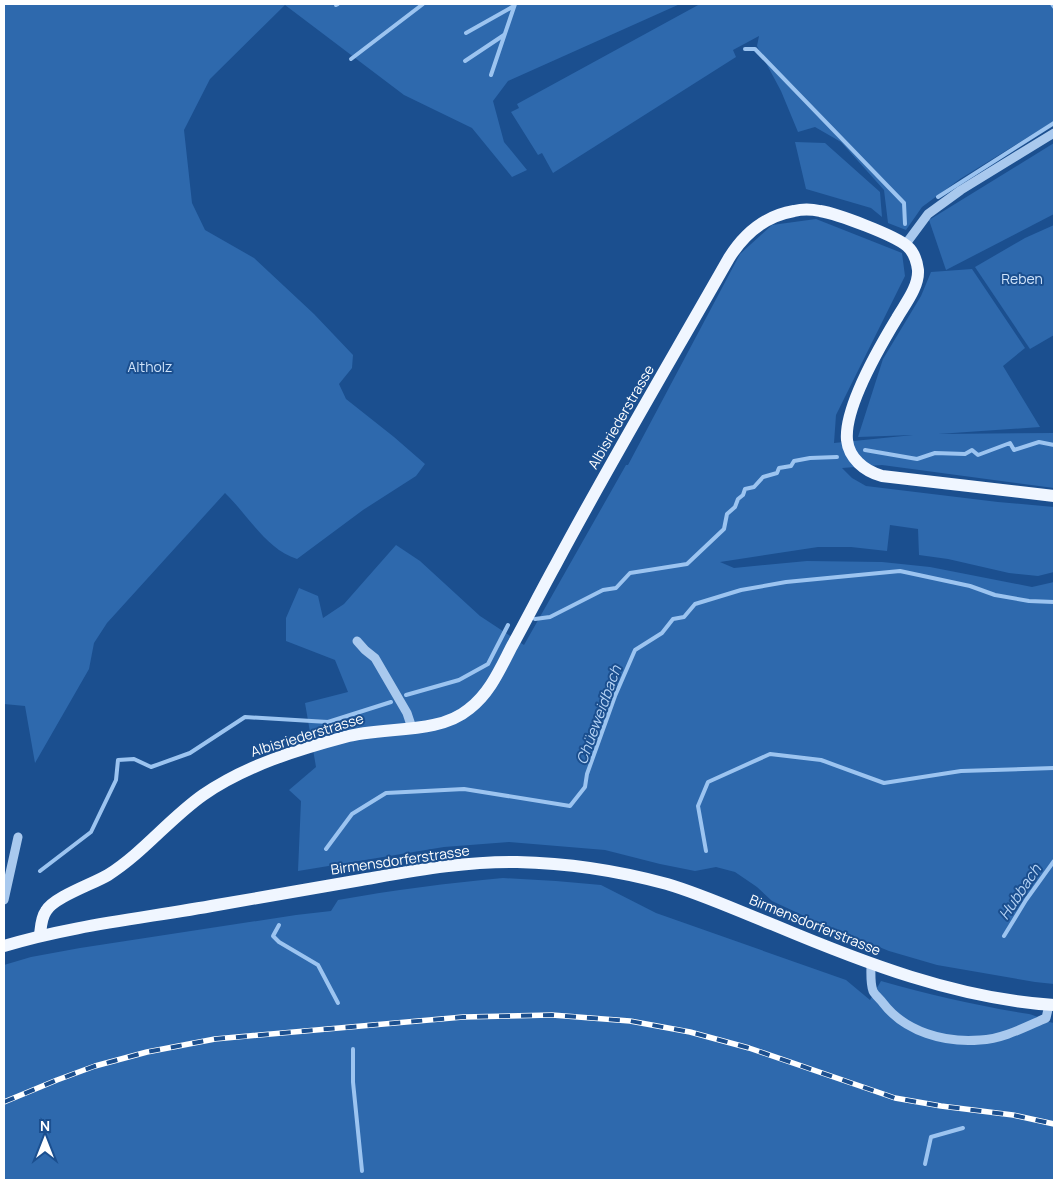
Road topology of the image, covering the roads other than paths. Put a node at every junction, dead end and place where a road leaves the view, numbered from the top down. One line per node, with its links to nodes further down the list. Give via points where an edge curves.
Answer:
1 (1054, 133): 2 (lane, via 928,214)
2 (905, 245): 3 (main road, via 915,257 917,280 871,363 849,419 848,445 853,456 866,470 882,476); 5 (main road, Albisriederstrasse, via 838,216 813,210 777,215 761,222 746,235 729,258 665,370 489,688 474,705 457,717 444,723)
3 (1054, 496)
4 (357, 641): 5 (lane, via 375,658 407,713)
5 (412, 728): 8 (main road, Albisriederstrasse, via 346,736 259,765 225,781 200,797 108,875 51,904 43,915)
6 (18, 836): 7 (lane)
7 (4, 900)
8 (40, 936): 9 (main road, Birmensdorferstrasse); 10 (main road, Birmensdorferstrasse, via 428,868 516,862 584,867 668,885 711,899)
9 (4, 946)
10 (871, 964): 11 (main road, Birmensdorferstrasse, via 949,987); 11 (lane, via 874,991 888,1010 919,1031 953,1040 982,1040 1012,1032 1046,1018)
11 (1052, 1005)

